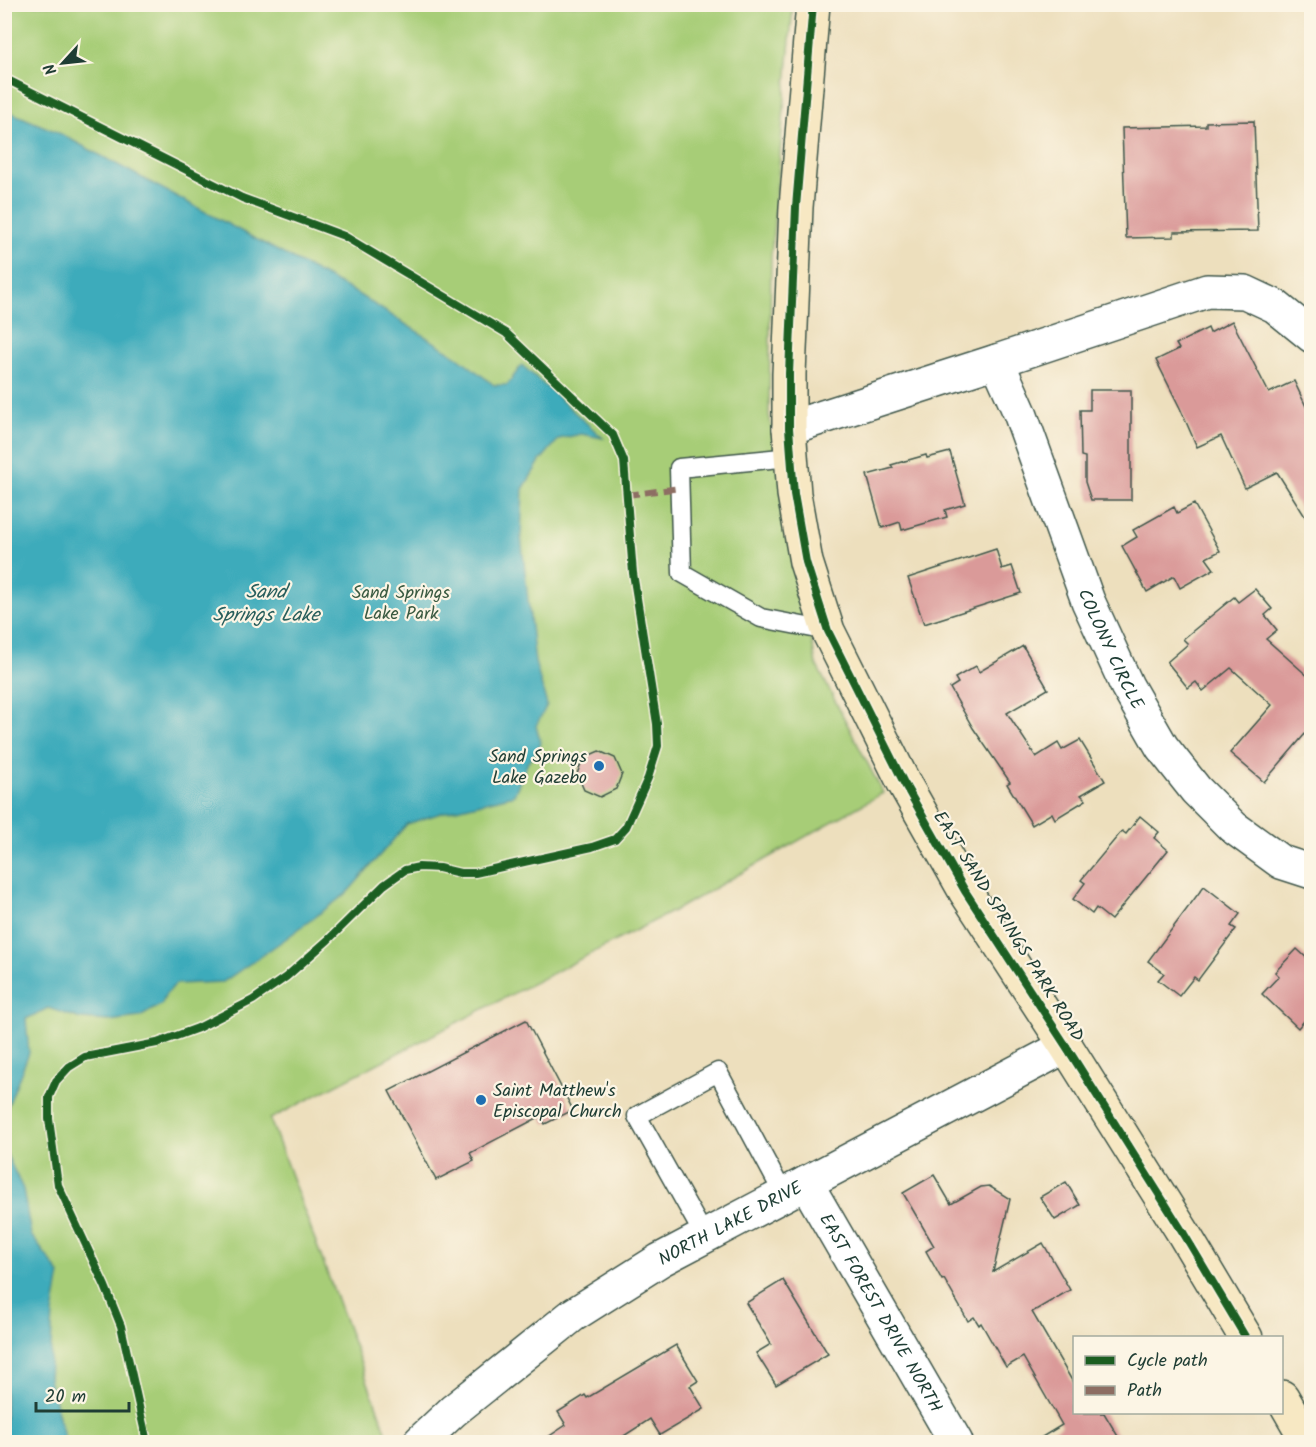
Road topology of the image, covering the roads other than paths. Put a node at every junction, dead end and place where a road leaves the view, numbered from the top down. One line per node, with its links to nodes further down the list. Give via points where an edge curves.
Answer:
1 (813, 4): 4 (street, EAST SAND SPRINGS PARK ROAD, via 796,207)
2 (1311, 336): 3 (street, via 1275,306 1245,292 1207,291)
3 (997, 361): 4 (street); 6 (street, COLONY CIRCLE, via 1020,413 1088,601 1127,686 1162,747 1196,790 1233,827 1281,862)
4 (790, 442): 5 (street, EAST SAND SPRINGS PARK ROAD, via 806,562); 5 (lane, via 679,468 682,573 761,618)
5 (828, 631): 7 (street, EAST SAND SPRINGS PARK ROAD, via 904,783 965,891)
6 (1311, 872)
7 (1066, 1046): 8 (street, NORTH LAKE DRIVE); 10 (street, EAST SAND SPRINGS PARK ROAD)
8 (795, 1189): 9 (street, NORTH LAKE DRIVE); 9 (lane, via 718,1072 637,1116); 13 (street, EAST FOREST DRIVE NORTH)
9 (705, 1237): 12 (street, NORTH LAKE DRIVE, via 660,1260 573,1315 453,1411)
10 (1245, 1336)
11 (1283, 1400): 14 (street)
12 (420, 1443)
13 (956, 1443)
14 (1308, 1443)

